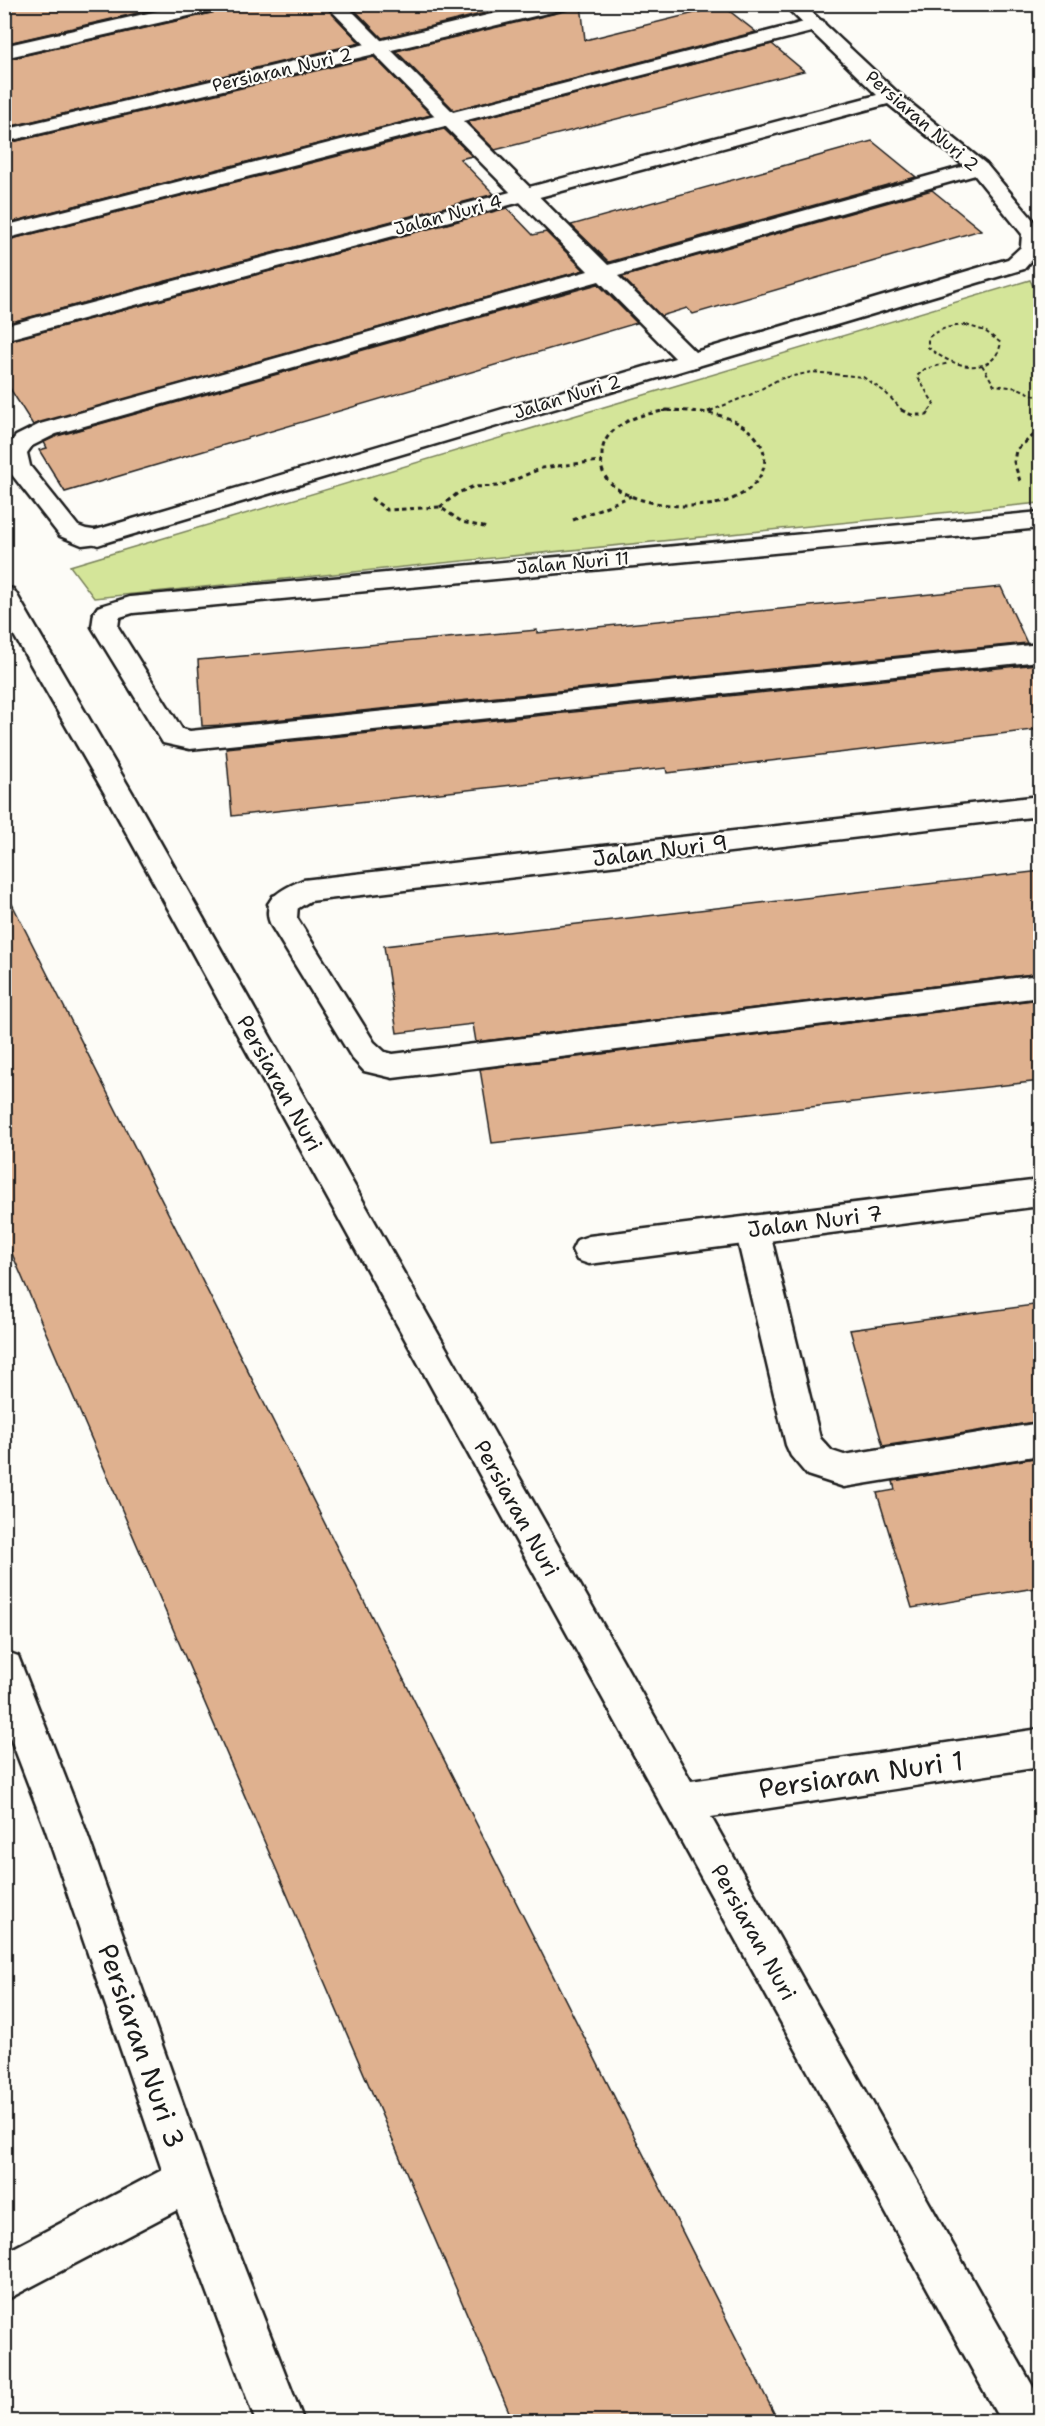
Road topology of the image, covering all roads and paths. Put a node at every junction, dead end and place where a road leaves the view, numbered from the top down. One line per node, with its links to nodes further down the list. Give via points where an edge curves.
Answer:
1 (215, 4): 7 (street)
2 (334, 4): 6 (street)
3 (560, 4): 6 (street, Persiaran Nuri 2)
4 (792, 4): 5 (street, Persiaran Nuri 2)
5 (816, 26): 8 (street, Persiaran Nuri 2); 9 (street)
6 (378, 48): 9 (street); 10 (street, Persiaran Nuri 2)
7 (4, 52)
8 (891, 97): 11 (street, Persiaran Nuri 2); 12 (street, Jalan Nuri 4)
9 (449, 119): 12 (street); 13 (street)
10 (4, 136)
11 (979, 168): 14 (street, Persiaran Nuri 2, via 1033,233); 15 (street)
12 (525, 195): 15 (street); 16 (street, Jalan Nuri 4)
13 (4, 233)
14 (1031, 249): 17 (street, Jalan Nuri 2, via 1016,264)
15 (603, 274): 17 (street); 17 (street, Jalan Nuri 2, via 48,429 24,441 15,452 18,468 69,531 82,537 98,537)
16 (4, 333)
17 (691, 361)
18 (949, 363): 19 (path); 19 (path, via 928,347 928,338 936,330 966,325 994,334 1001,343 995,360); 21 (path, via 925,369 917,376 934,404 927,415 901,410 885,392 863,377 812,372 779,380)
19 (982, 365): 20 (path, via 994,385 1018,388)
20 (1041, 398)
21 (707, 412): 23 (path, via 667,410 631,419 606,437); 25 (path, via 749,431 766,454 764,473 749,490 724,502 693,508 660,506)
22 (1041, 430): 24 (path, via 1014,451 1012,461)
23 (600, 461): 25 (path, via 604,474); 27 (path, via 542,468 500,486 472,488)
24 (1021, 483)
25 (631, 496): 29 (path)
26 (370, 498): 27 (path, via 387,510)
27 (440, 507): 30 (path, via 471,527)
28 (1041, 519): 32 (street, Jalan Nuri 11, via 130,605 107,613 105,627 173,736 190,740)
29 (567, 522)
30 (489, 528)
31 (4, 596): 41 (street, Persiaran Nuri, via 142,835)
32 (1041, 653)
33 (1041, 806): 34 (street, Jalan Nuri 9, via 303,891 284,904 282,919 363,1050 375,1062 393,1066)
34 (1041, 986)
35 (1041, 1192): 36 (street, Jalan Nuri 7)
36 (752, 1229): 37 (street, Jalan Nuri 7); 38 (street, via 804,1445 820,1464 844,1471)
37 (589, 1250)
38 (1041, 1439)
39 (4, 1669): 42 (street, Persiaran Nuri 3, via 65,1828)
40 (1041, 1748): 41 (street, Persiaran Nuri 1)
41 (681, 1802): 45 (street, Persiaran Nuri)
42 (188, 2180): 43 (street); 44 (street, Persiaran Nuri 3)
43 (4, 2278)
44 (280, 2421)
45 (1027, 2421)

